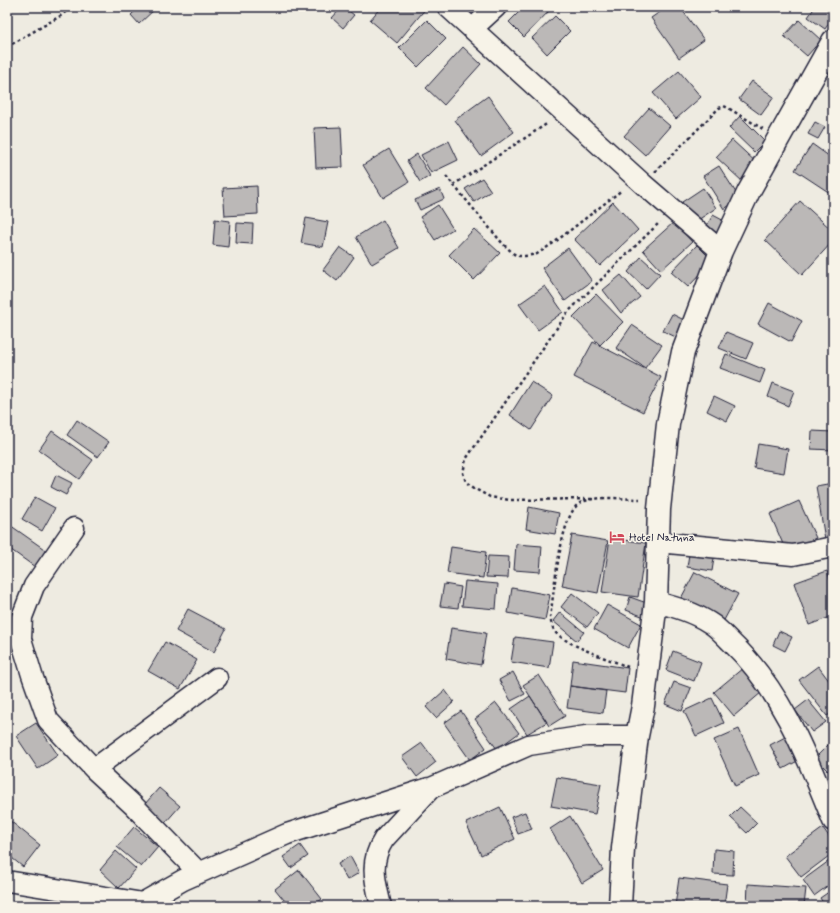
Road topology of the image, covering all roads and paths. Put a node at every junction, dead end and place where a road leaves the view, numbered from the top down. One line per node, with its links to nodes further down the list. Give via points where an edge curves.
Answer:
1 (71, 7): 6 (path, via 62,15)
2 (448, 7): 4 (street)
3 (496, 7): 4 (street)
4 (472, 29): 7 (street)
5 (833, 41): 8 (street)
6 (7, 47)
7 (564, 112): 10 (street); 11 (path)
8 (778, 138): 10 (path, via 724,106); 13 (street, via 749,191)
9 (446, 176): 11 (path)
10 (640, 181): 11 (path, via 556,242 537,254 525,256 514,254 503,244); 12 (street)
11 (453, 185)
12 (673, 210): 13 (street); 14 (path, via 568,312 466,459 462,474 466,482 490,497 510,500)
13 (721, 251): 15 (street, via 683,352 668,424)
14 (592, 499): 15 (path); 20 (path, via 578,504 570,514 566,526 550,617 551,624 556,633 568,642)
15 (660, 499): 17 (street)
16 (74, 528): 23 (street, via 34,586 22,617 21,639 48,720)
17 (658, 542): 18 (street, via 792,555); 19 (street)
18 (833, 547)
19 (656, 602): 20 (street); 25 (street, via 683,609 711,623 760,674 774,693 800,741)
20 (647, 675): 22 (street)
21 (217, 678): 23 (street)
22 (637, 736): 24 (street, via 586,736 529,745); 30 (street, via 623,848)
23 (94, 769): 26 (street)
24 (431, 788): 26 (street, via 287,834); 29 (street, via 378,848 374,862)
25 (833, 821)
26 (199, 873): 28 (street)
27 (7, 881): 28 (street)
28 (140, 904)
29 (381, 906)
30 (620, 906)

